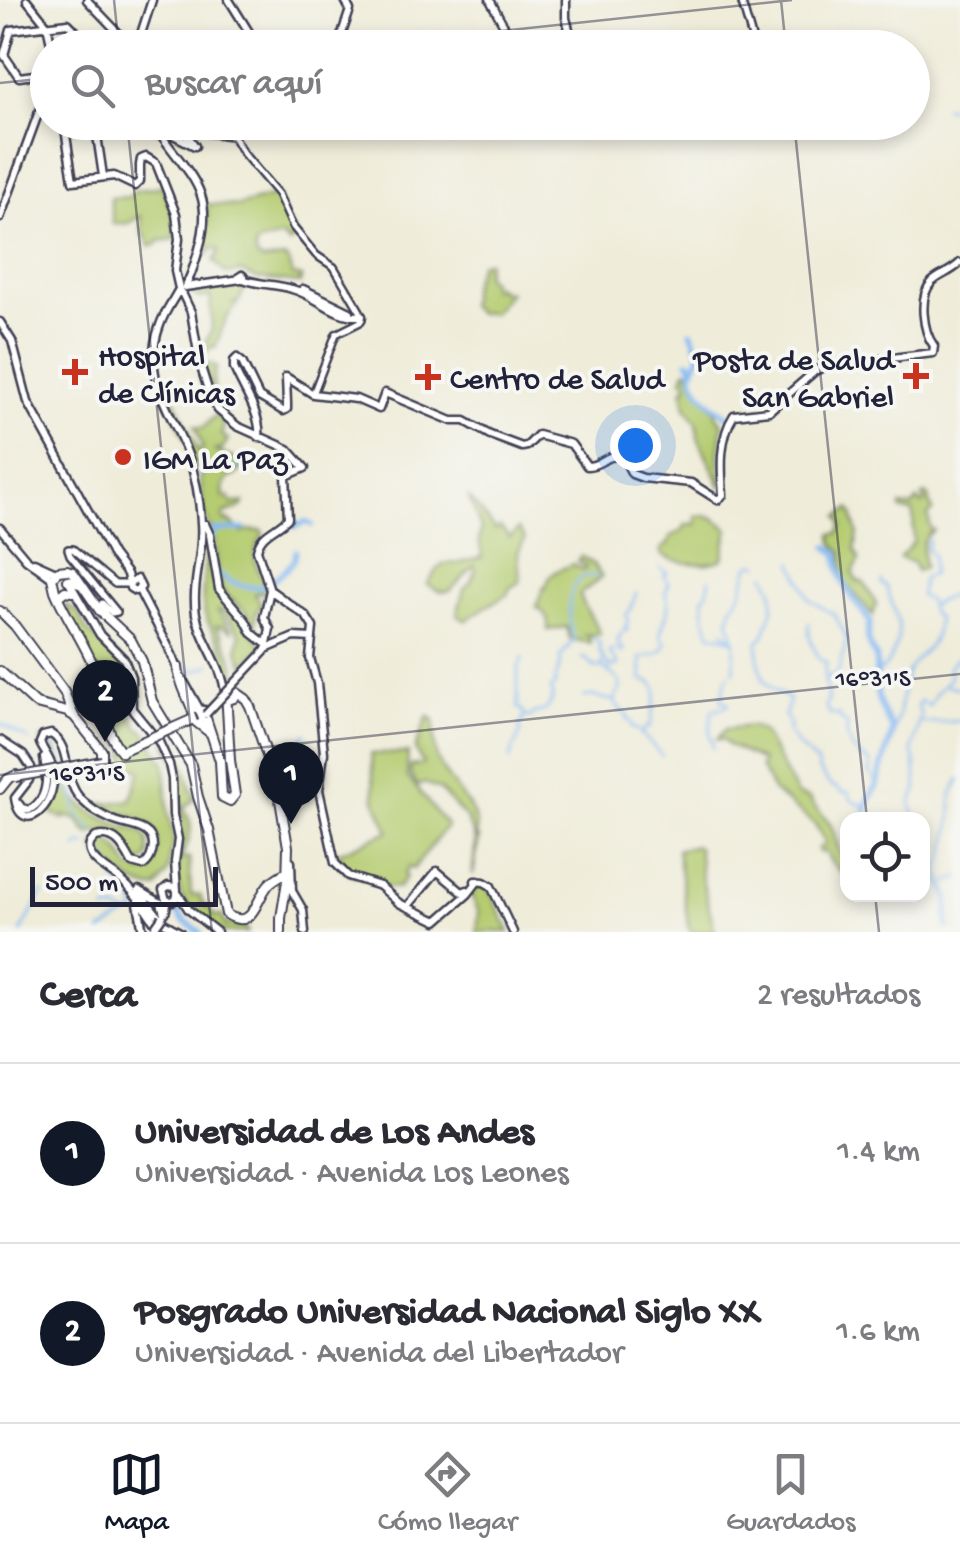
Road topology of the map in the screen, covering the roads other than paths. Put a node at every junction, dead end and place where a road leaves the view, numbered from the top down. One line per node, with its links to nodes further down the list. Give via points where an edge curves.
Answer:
1 (27, 0): 9 (main road)
2 (86, 0): 12 (main road)
3 (152, 0): 13 (main road)
4 (229, 0): 14 (main road)
5 (345, 0): 15 (main road, via 350,10)
6 (490, 0): 16 (main road)
7 (566, 0): 17 (main road)
8 (741, 0): 18 (street)
9 (45, 24): 10 (main road); 11 (main road, via 62,22); 19 (main road, via 12,30)
10 (46, 30)
11 (74, 30)
12 (117, 30)
13 (140, 30)
14 (247, 30)
15 (343, 30)
16 (506, 30)
17 (569, 30)
18 (750, 30)
19 (2, 56): 20 (main road, via 19,77)
20 (30, 75)
21 (30, 138): 31 (main road)
22 (67, 140): 30 (main road, via 74,181)
23 (97, 140): 30 (main road)
24 (163, 140): 33 (main road, via 201,199 202,228)
25 (176, 140): 26 (main road, via 195,146)
26 (192, 140)
27 (235, 140): 34 (street, via 278,194 292,227 334,266)
28 (140, 165): 29 (main road, via 145,160); 29 (main road, via 149,158); 30 (main road, via 138,186)
29 (158, 167): 33 (main road, via 176,214 175,271)
30 (102, 176)
31 (0, 220)
32 (960, 263): 36 (main road, via 928,290 924,324 934,353 826,366 769,411 734,415 721,456 722,497 691,483 632,474 623,457 587,466 564,441 538,435 522,447 385,393 380,408)
33 (184, 289): 34 (main road, via 242,277); 37 (main road, via 213,402 227,420); 39 (main road, via 164,323 156,368 192,456); 50 (main road, via 158,330 154,374 192,471 202,524 196,614)
34 (362, 316): 36 (street, via 336,334)
35 (0, 322): 40 (main road, via 28,402 62,470)
36 (312, 394): 37 (main road, via 286,377 283,411 259,397 235,359)
37 (259, 437): 42 (main road, via 288,449 306,468 286,476 288,518 258,544)
38 (0, 528): 41 (main road)
39 (207, 539): 47 (main road, via 219,589); 50 (main road, via 198,611)
40 (133, 582): 45 (street, via 114,584 68,549 116,609 114,614 101,605); 48 (main road)
41 (59, 584): 43 (main road); 43 (main road); 45 (main road, via 82,585); 54 (main road, via 98,676)
42 (268, 586): 46 (main road, via 306,616); 47 (main road)
43 (74, 593): 57 (main road, via 124,659 132,709 169,764)
44 (0, 610): 51 (main road)
45 (117, 628): 58 (main road, via 131,640 152,702 191,765 228,916 247,918 270,882)
46 (312, 638): 47 (main road); 63 (main road, via 324,753 319,790 335,863)
47 (266, 646): 52 (main road, bridge)
48 (178, 668): 52 (main road); 52 (main road)
49 (0, 671): 51 (main road, via 36,704)
50 (230, 696): 52 (main road, via 230,801 222,798 220,761); 56 (main road, via 248,702 276,782)
51 (65, 706): 54 (main road)
52 (199, 717): 54 (main road, bridge)
53 (0, 738): 61 (main road, via 30,764 30,777 16,795 20,811 32,816 44,810 53,788 40,743 45,732 60,741 69,781 84,802 149,834 153,844 143,866 108,836 94,846)
54 (112, 755): 55 (main road, bridge, via 15,776)
55 (0, 789)
56 (288, 847): 58 (main road); 68 (main road, via 292,892)
57 (176, 862): 60 (main road); 62 (main road)
58 (282, 879): 67 (main road)
59 (475, 883): 63 (main road, via 439,922); 63 (main road, via 464,892 437,872); 69 (main road, via 496,897)
60 (165, 888): 61 (main road); 62 (main road); 62 (main road, via 172,886)
61 (137, 891): 62 (main road); 64 (main road)
62 (162, 901): 64 (main road); 64 (main road, bridge, via 164,913); 64 (main road, via 142,914); 65 (main road, via 167,926); 66 (main road, via 184,904)
63 (407, 907)
64 (152, 931)
65 (180, 932)
66 (217, 932)
67 (281, 932)
68 (306, 932)
69 (512, 932)

